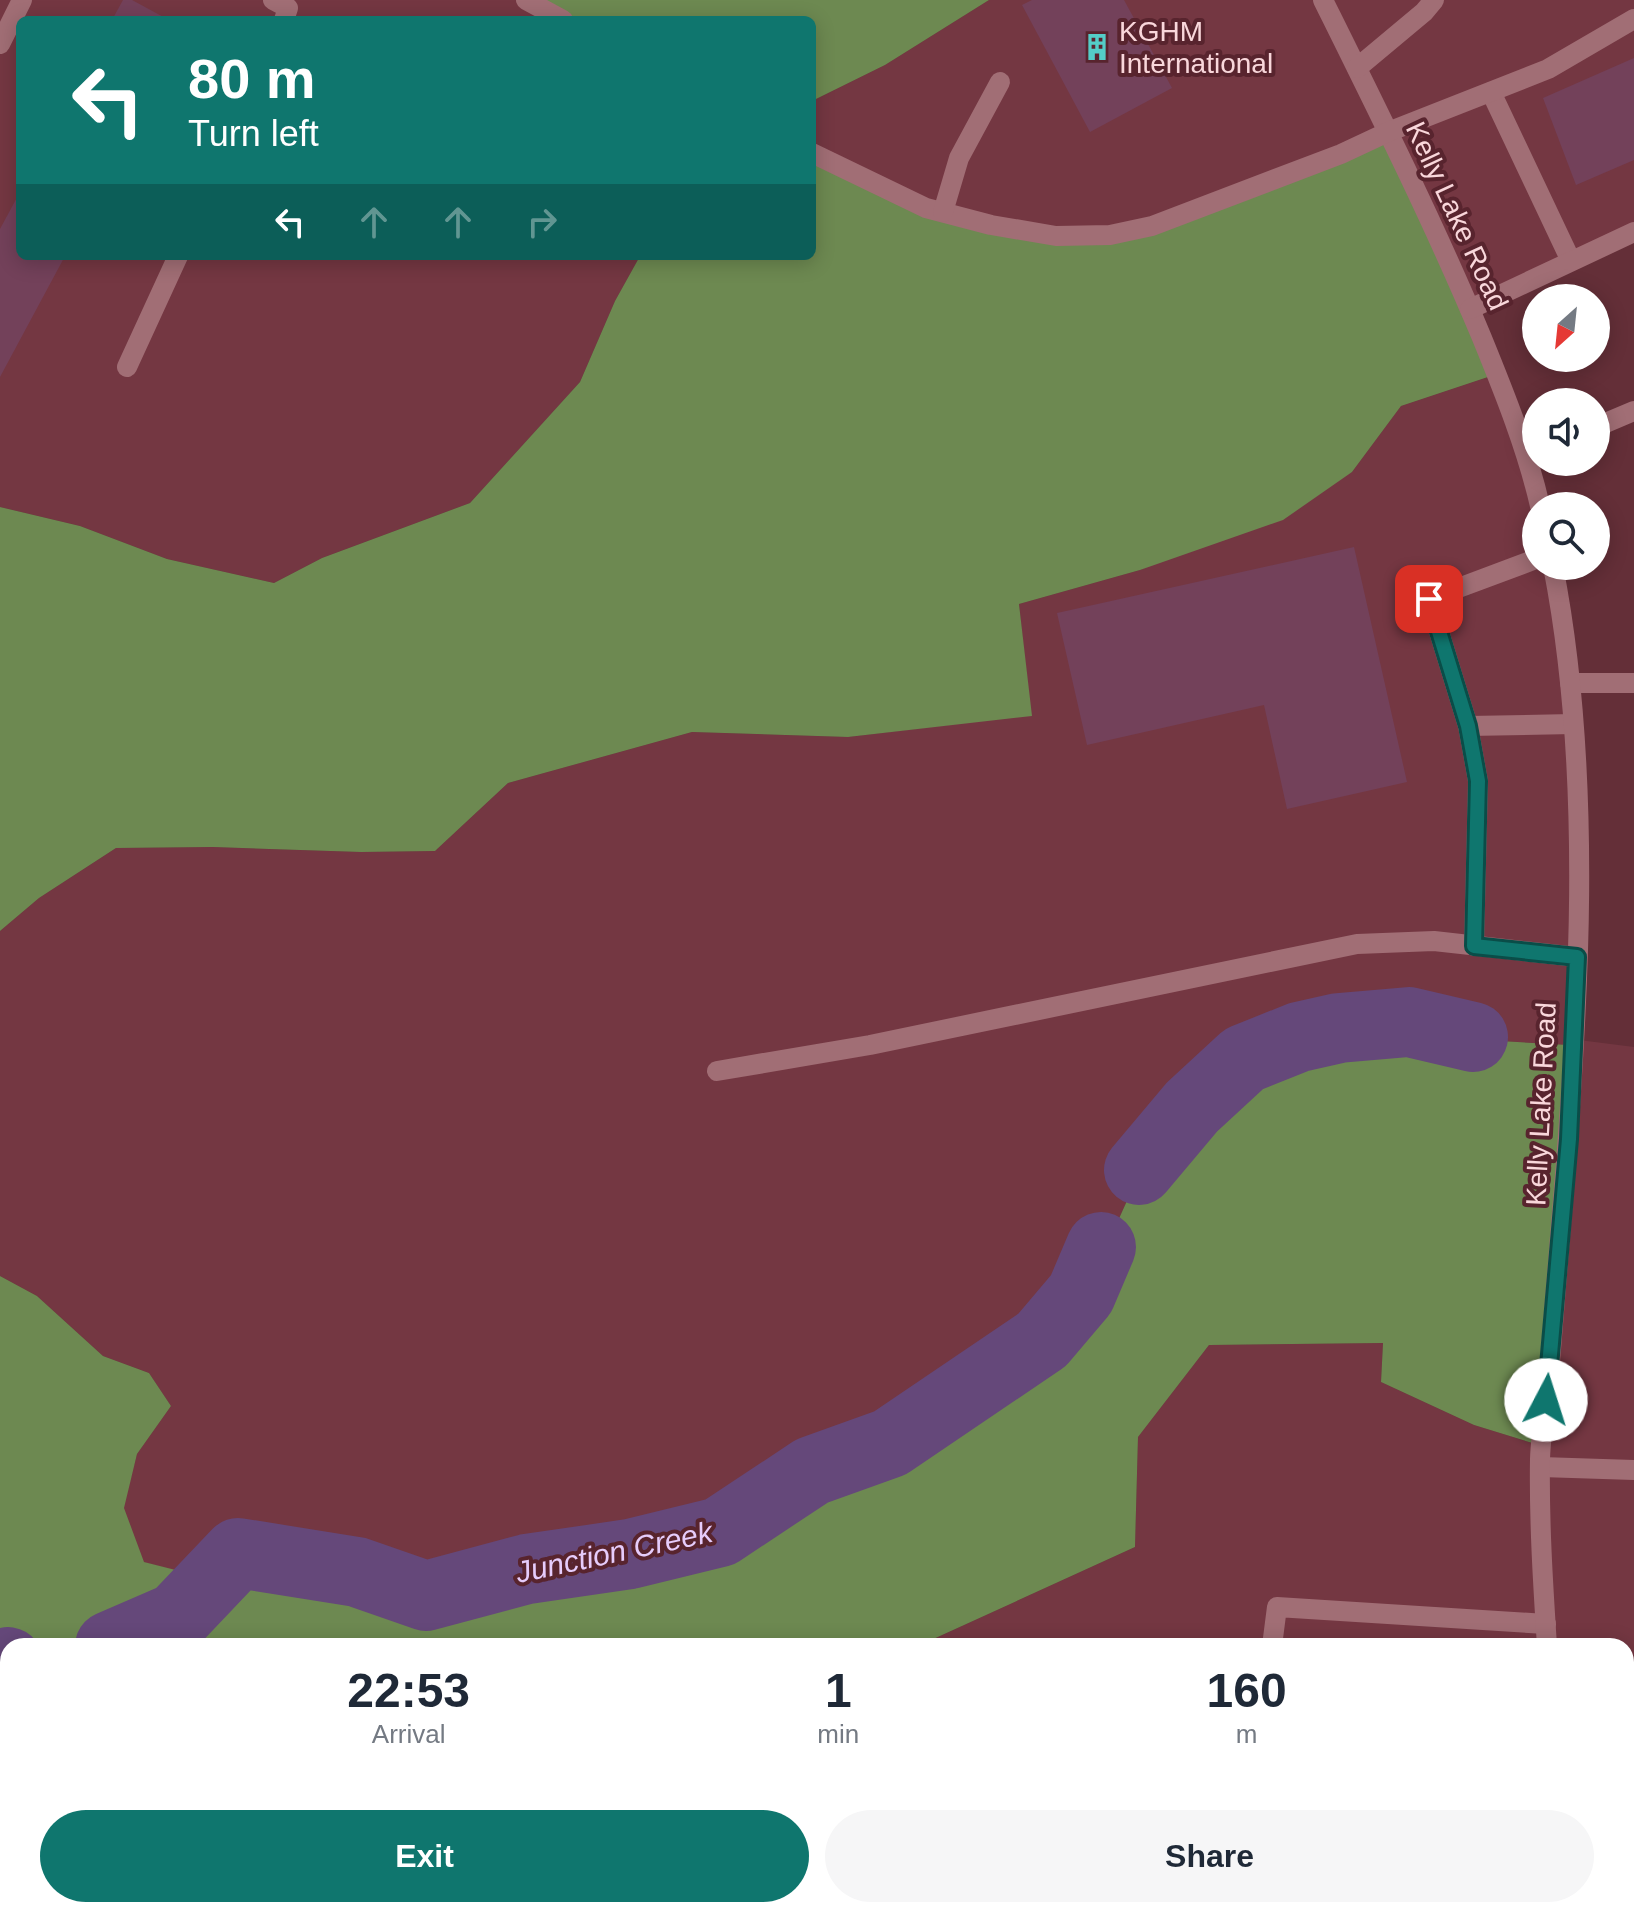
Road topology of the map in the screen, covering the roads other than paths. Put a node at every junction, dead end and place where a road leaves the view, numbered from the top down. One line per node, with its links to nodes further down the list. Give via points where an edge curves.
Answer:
1 (22, 0): 9 (street)
2 (273, 0): 6 (street, via 288,8)
3 (526, 0): 7 (street)
4 (1323, 0): 10 (street, Kelly Lake Road)
5 (1434, 0): 10 (street)
6 (285, 16)
7 (556, 16)
8 (1634, 19): 12 (street, via 1548,69)
9 (0, 44)
10 (1357, 68): 13 (street, Kelly Lake Road)
11 (1000, 82): 15 (street, via 959,158)
12 (1491, 92): 13 (street); 18 (street)
13 (1388, 132): 15 (street, via 1152,226 1110,235 1056,236); 19 (street, Kelly Lake Road)
14 (816, 155): 15 (street)
15 (943, 212)
16 (1634, 232): 18 (street)
17 (176, 260): 20 (street)
18 (1571, 261): 19 (street)
19 (1470, 309): 23 (street, Kelly Lake Road)
20 (127, 367)
21 (1634, 411): 22 (street)
22 (1610, 421)
23 (1522, 432)
24 (1522, 564): 29 (street, via 1429,599)
25 (1556, 580): 26 (street, Kelly Lake Road)
26 (1570, 683): 27 (street); 28 (street, Kelly Lake Road)
27 (1634, 683)
28 (1573, 724): 29 (street); 31 (street, Kelly Lake Road)
29 (1468, 726): 30 (street, via 1478,781)
30 (1474, 946): 31 (street); 32 (street, via 1434,941 1357,944 870,1045)
31 (1577, 957): 33 (street, Kelly Lake Road, via 1569,1139)
32 (717, 1071)
33 (1541, 1467): 34 (street); 35 (street, Kelly Lake Road)
34 (1634, 1470)
35 (1546, 1624): 36 (street, via 1277,1607); 37 (street, Kelly Lake Road)
36 (1273, 1638)
37 (1547, 1638)

